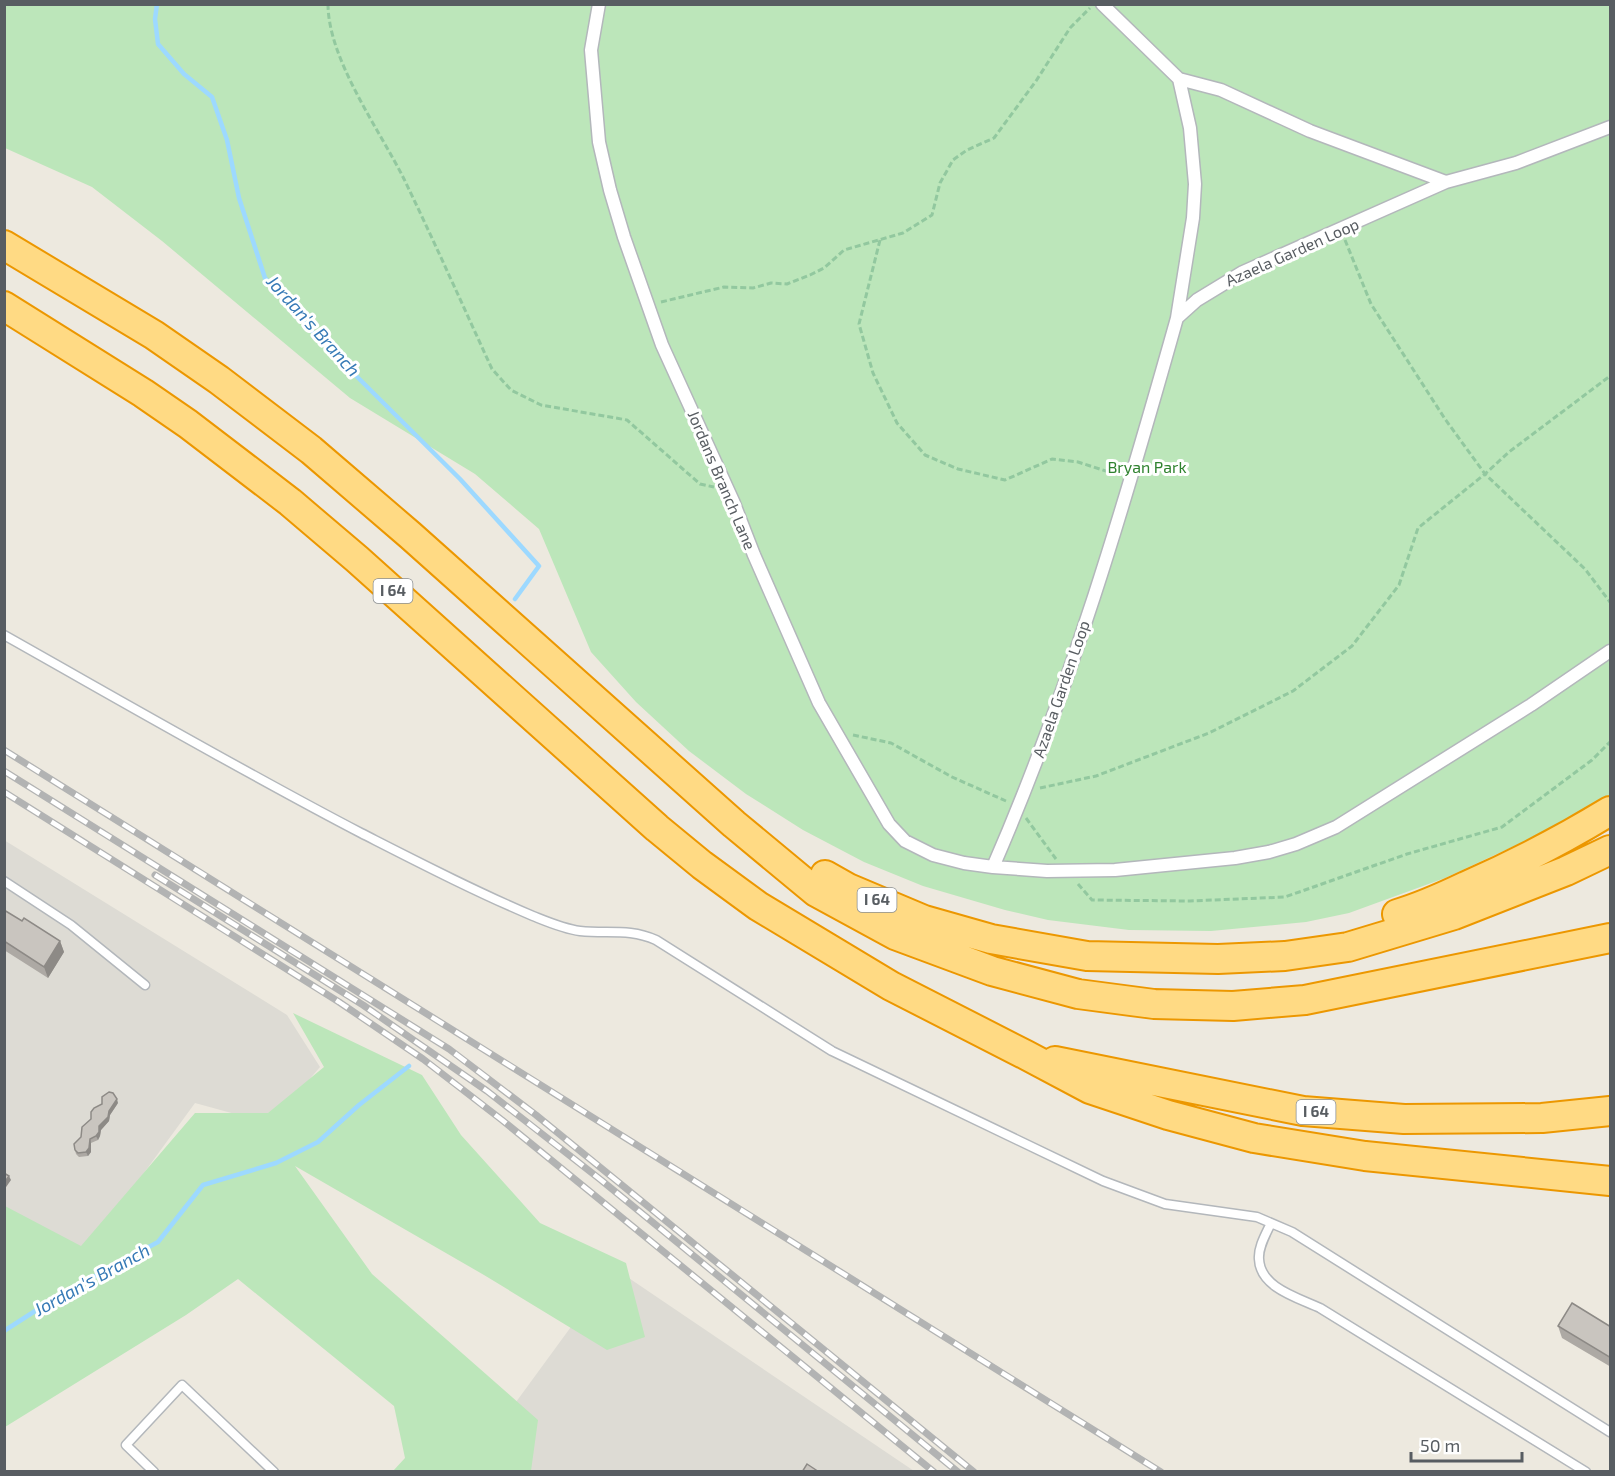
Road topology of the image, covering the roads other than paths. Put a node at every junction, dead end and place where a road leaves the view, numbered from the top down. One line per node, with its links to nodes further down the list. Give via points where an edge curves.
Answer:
1 (599, 4): 14 (street, Jordans Branch Lane, via 591,50 599,142 610,190 662,345 819,703 888,824 905,841 933,855)
2 (1102, 4): 3 (street)
3 (1179, 79): 5 (street, via 1221,90 1310,131); 8 (street, via 1190,128 1195,184)
4 (1611, 127): 5 (street, Azaela Garden Loop, via 1516,163)
5 (1446, 182): 8 (street, Azaela Garden Loop, via 1243,272 1197,300)
6 (4, 245): 12 (highway, I 64, via 154,334 311,450)
7 (4, 306): 19 (highway, I 64, via 143,393 259,477 702,865 758,906 891,986)
8 (1177, 318): 14 (street, Azaela Garden Loop, via 1132,479 1064,682)
9 (4, 635): 22 (lane, via 294,798 416,861 567,928 628,931 656,940 832,1050 1103,1181 1165,1204 1257,1217)
10 (1611, 651): 14 (street, via 1336,827 1296,844 1235,858 1115,870)
11 (1611, 811): 17 (highway, via 1557,843 1418,908)
12 (734, 824): 16 (highway, via 816,892 895,935 992,971 1089,996 1154,1004 1233,1006 1305,1000); 17 (highway, I 64, via 848,888 924,920 992,939 1087,956)
13 (1611, 850): 17 (highway, I 64, via 1454,915 1348,947 1285,956)
14 (993, 867)
15 (4, 881): 18 (lane, via 71,926)
16 (1611, 938)
17 (1218, 959)
18 (145, 985)
19 (1026, 1055): 20 (highway, I 64, via 1303,1111 1404,1119 1542,1118); 21 (highway, via 1090,1089 1254,1138 1365,1156)
20 (1611, 1111)
21 (1611, 1181)
22 (1271, 1223): 23 (lane, via 1292,1232); 26 (lane, via 1259,1259 1261,1271 1282,1291 1320,1308)
23 (1611, 1432)
24 (154, 1472): 25 (lane, via 126,1445 182,1385)
25 (274, 1472)
26 (1586, 1472)

